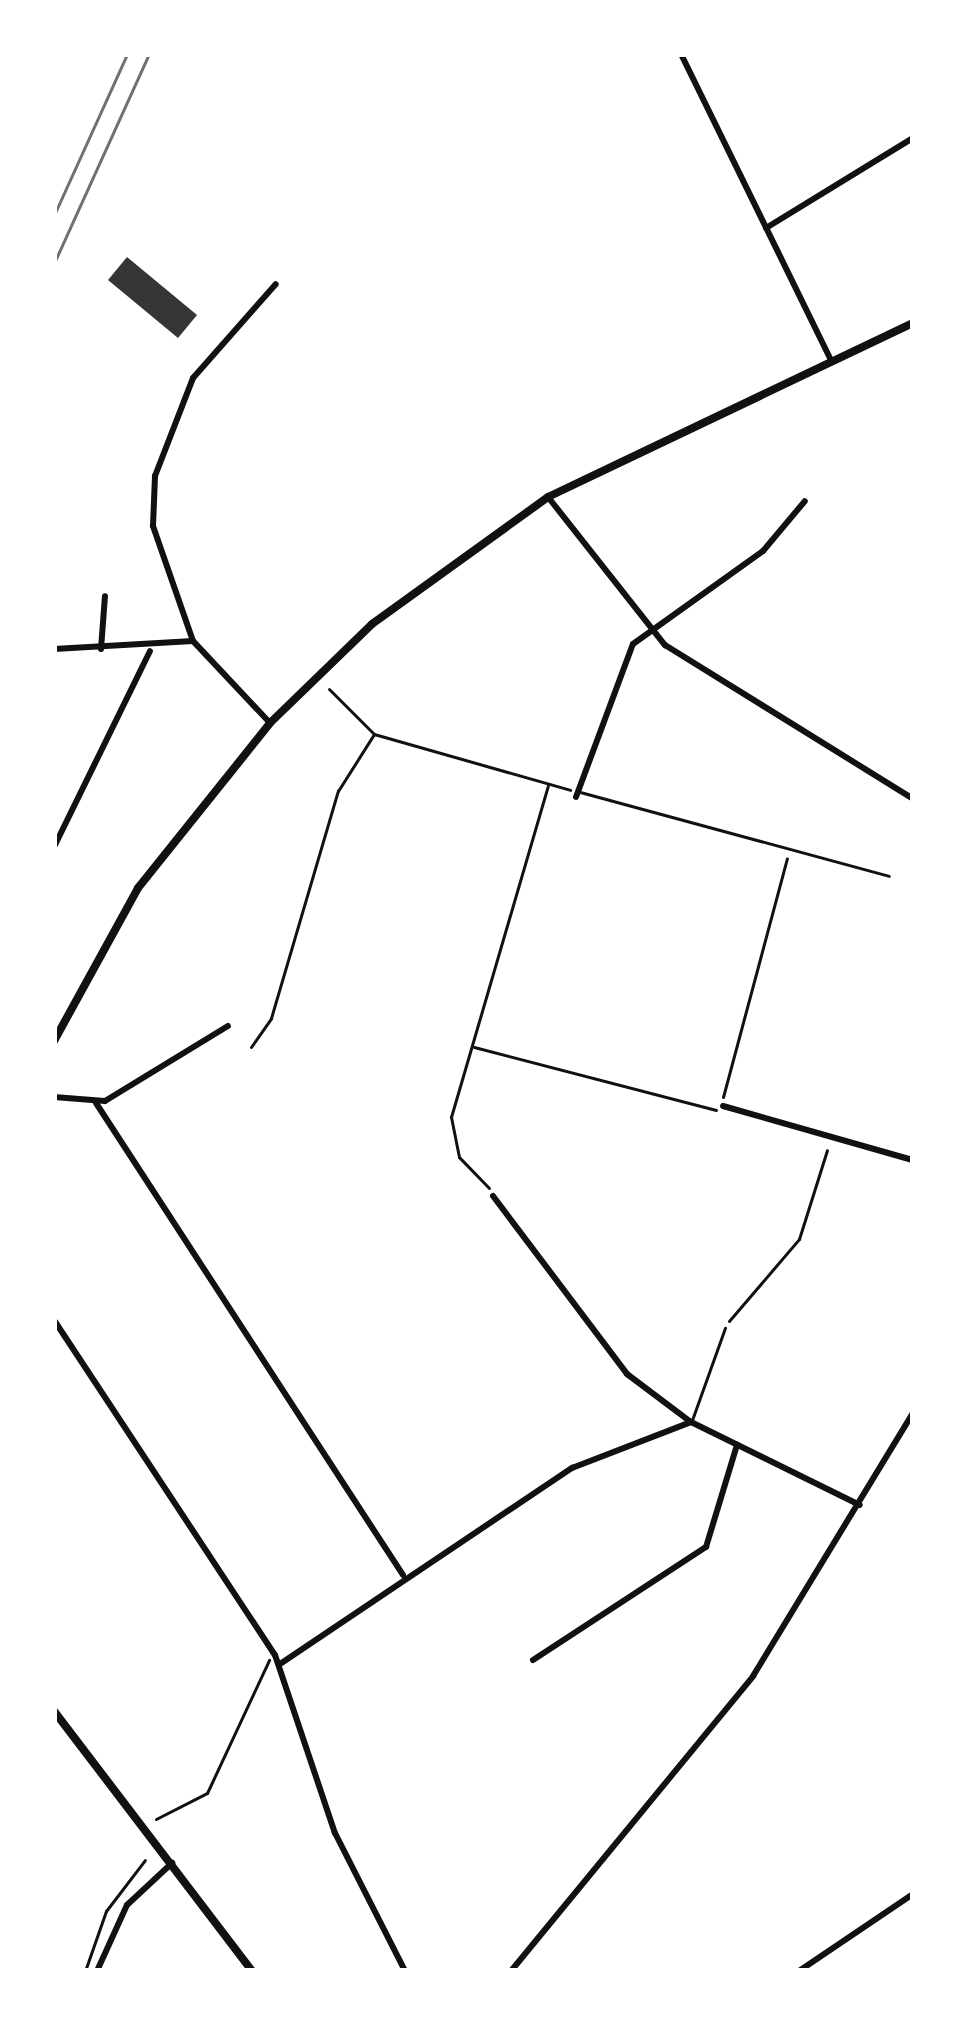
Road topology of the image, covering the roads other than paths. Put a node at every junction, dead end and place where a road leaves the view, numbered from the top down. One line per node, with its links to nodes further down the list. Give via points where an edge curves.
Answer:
1 (681, 54): 3 (street)
2 (913, 138): 3 (street)
3 (766, 228): 6 (street)
4 (276, 284): 11 (street, via 193,378 155,476 157,562)
5 (913, 323): 6 (street)
6 (831, 360): 7 (street)
7 (548, 497): 10 (street); 15 (street, via 398,602)
8 (806, 501): 10 (street, via 764,551)
9 (105, 596): 13 (street)
10 (648, 629): 16 (street, via 625,655); 17 (street)
11 (193, 641): 14 (street); 15 (street)
12 (54, 649): 13 (street)
13 (100, 650): 14 (street)
14 (150, 651): 18 (street)
15 (270, 723): 21 (street, via 138,888)
16 (576, 794): 19 (lane, via 788,856)
17 (913, 799)
18 (54, 847)
19 (889, 876)
20 (228, 1026): 23 (street)
21 (54, 1041)
22 (54, 1097): 23 (street)
23 (96, 1103): 33 (street)
24 (723, 1106): 25 (street)
25 (913, 1160)
26 (493, 1196): 30 (street, via 574,1317)
27 (54, 1320): 35 (street)
28 (725, 1328): 30 (lane)
29 (913, 1413): 32 (street)
30 (691, 1422): 31 (street); 33 (street, via 572,1468)
31 (737, 1445): 32 (street); 34 (street, via 706,1547)
32 (860, 1505): 42 (street, via 753,1676)
33 (403, 1575): 35 (street)
34 (533, 1660)
35 (280, 1664): 41 (street, via 335,1833)
36 (54, 1711): 37 (street)
37 (172, 1863): 39 (street, via 127,1905); 40 (street)
38 (913, 1894): 43 (street)
39 (97, 1971)
40 (253, 1971)
41 (405, 1971)
42 (511, 1971)
43 (799, 1971)

